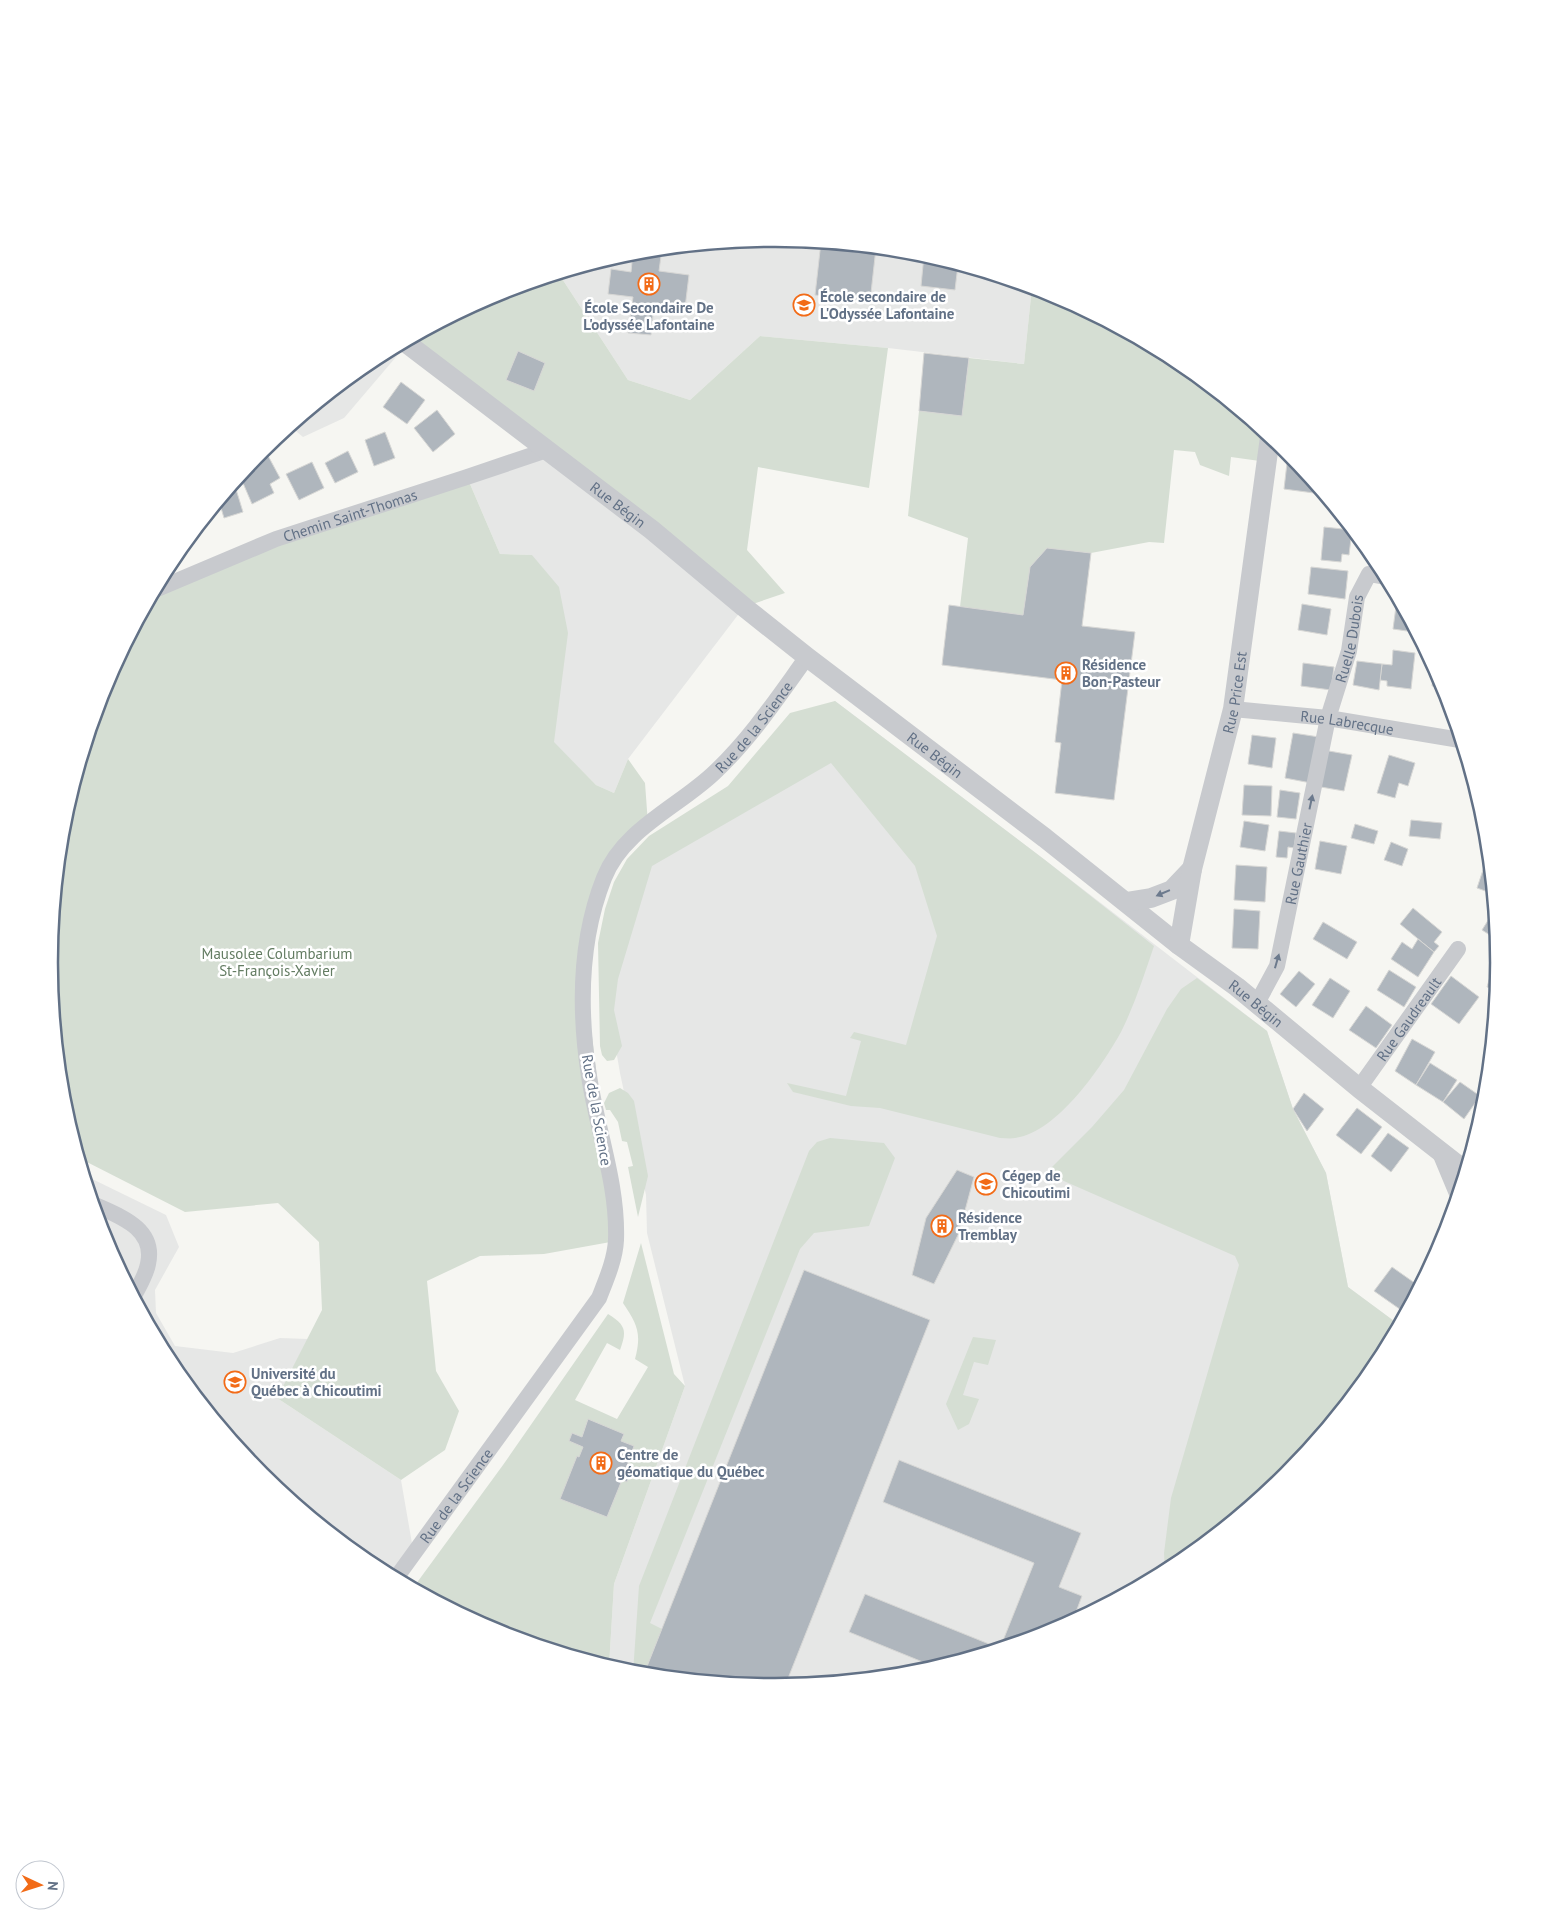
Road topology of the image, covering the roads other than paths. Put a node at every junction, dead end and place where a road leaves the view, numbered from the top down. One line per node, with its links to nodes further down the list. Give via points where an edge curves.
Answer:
1 (410, 346): 3 (street, Rue Bégin)
2 (1269, 446): 7 (street, Rue Price Est)
3 (547, 450): 5 (street, Chemin Saint-Thomas, via 276,539); 6 (street, Rue Bégin, via 652,530)
4 (1375, 575): 8 (street, Ruelle Dubois, via 1369,574 1357,597 1349,651)
5 (165, 586)
6 (807, 657): 11 (street, Rue Bégin); 21 (street, Rue de la Science, via 751,735 714,774 648,824 623,848 604,877 591,920 584,968 582,1019 589,1077 614,1204 616,1241 609,1272 599,1298)
7 (1233, 709): 8 (street, Rue Labrecque); 10 (street, Rue Price Est)
8 (1328, 718): 9 (street, Rue Labrecque); 14 (street, Rue Gauthier, one-way to 8, via 1277,966)
9 (1454, 739)
10 (1192, 869): 11 (street, one-way to 11, via 1172,890 1152,898); 12 (street, Rue Price Est)
11 (1126, 902): 12 (street, Rue Bégin)
12 (1179, 945): 14 (street, Rue Bégin, via 1237,987)
13 (1458, 949): 15 (street, Rue Gaudreault)
14 (1256, 1005): 15 (street, Rue Bégin)
15 (1359, 1088): 16 (street, Rue Bégin)
16 (1442, 1153): 17 (street, Rue Bégin); 18 (street)
17 (1460, 1167)
18 (1455, 1183)
19 (101, 1208): 20 (street, via 133,1223 147,1242 150,1253 148,1265)
20 (137, 1290)
21 (400, 1573)

